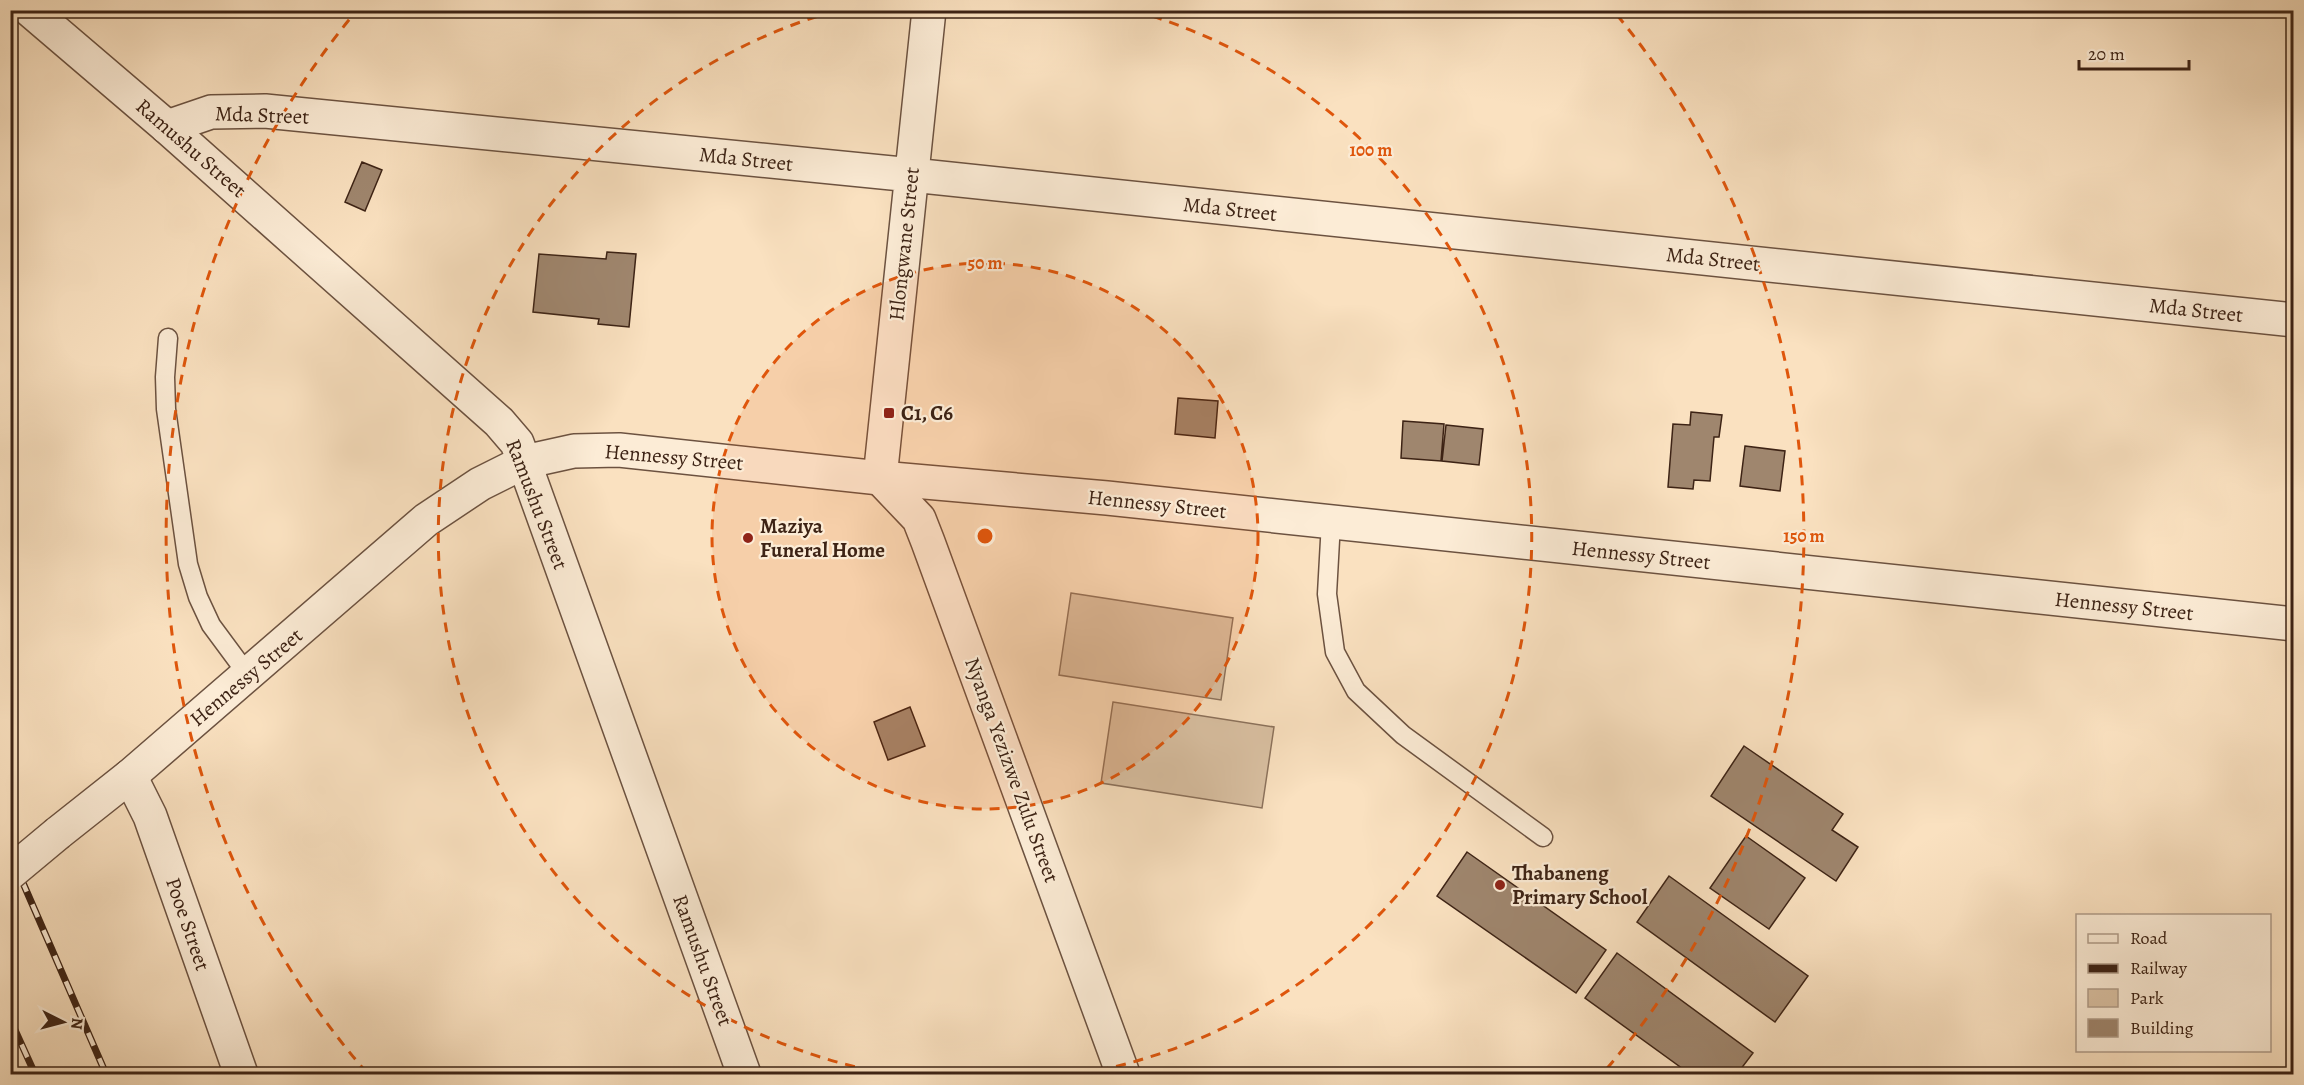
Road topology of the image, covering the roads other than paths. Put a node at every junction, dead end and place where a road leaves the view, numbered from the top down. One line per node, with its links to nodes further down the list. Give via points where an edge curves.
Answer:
1 (30, 10): 3 (street, Ramushu Street)
2 (929, 10): 4 (street, Hlongwane Street)
3 (167, 127): 4 (street, Mda Street, via 212,112 265,111); 7 (street, Ramushu Street, via 499,422 517,443)
4 (912, 175): 5 (street, Mda Street); 8 (street, Hlongwane Street)
5 (2294, 320)
6 (168, 338): 11 (lane, via 166,409 188,564 211,625)
7 (524, 462): 8 (street, Hennessy Street, via 574,451 619,450); 11 (street, Hennessy Street, via 480,484 426,520); 16 (street, Ramushu Street)
8 (880, 478): 9 (street, Hennessy Street); 17 (street, Nyanga Yezizwe Zulu Street, via 919,519)
9 (1331, 522): 10 (street, Hennessy Street); 13 (lane, via 1327,594 1335,652 1356,690 1402,735)
10 (2294, 624)
11 (248, 675): 12 (street, Hennessy Street)
12 (130, 776): 14 (street, Hennessy Street, bridge); 15 (street, Pooe Street, via 150,816)
13 (1543, 837)
14 (10, 873)
15 (241, 1074)
16 (744, 1074)
17 (1123, 1074)

